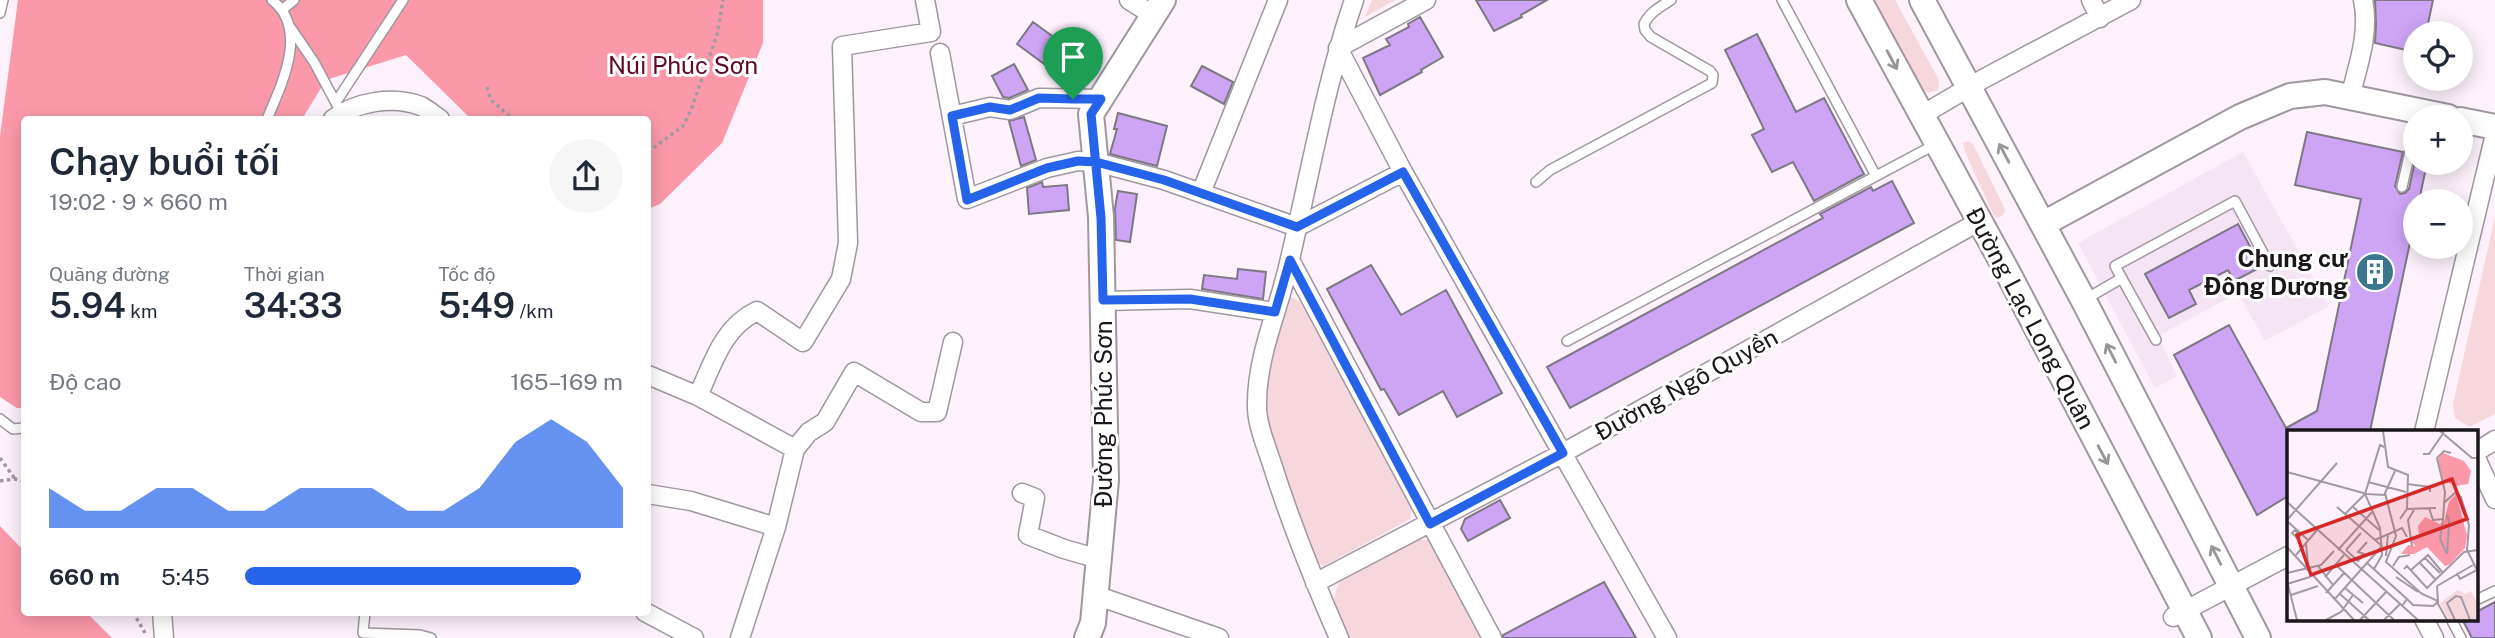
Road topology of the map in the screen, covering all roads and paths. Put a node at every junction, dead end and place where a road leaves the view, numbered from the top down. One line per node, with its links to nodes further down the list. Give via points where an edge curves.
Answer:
1 (3, 0): 20 (lane)
2 (272, 0): 19 (lane)
3 (294, 0): 19 (lane)
4 (403, 0): 29 (lane)
5 (723, 0): 40 (path, via 717,34 691,110 683,126)
6 (925, 0): 61 (street, via 931,32 842,46 848,243 841,279 830,300 803,342 757,311 747,316 725,337)
7 (1129, 0): 18 (street)
8 (1278, 0): 47 (street)
9 (1354, 0): 23 (street)
10 (1426, 0): 23 (street)
11 (1671, 0): 45 (lane, via 1647,18 1645,30 1710,71 1712,83 1550,170)
12 (1782, 0): 44 (lane)
13 (1859, 0): 35 (main road, Đường Lạc Long Quân, one-way to 35)
14 (1922, 0): 26 (main road)
15 (2091, 0): 21 (street)
16 (2131, 0): 21 (street)
17 (2363, 0): 27 (street, via 2362,50)
18 (1158, 7): 28 (main road, Đường Phúc Sơn)
19 (283, 9): 22 (lane)
20 (0, 13)
21 (2100, 18): 26 (street)
22 (289, 24): 29 (lane, via 314,62); 31 (lane, via 292,47)
23 (1338, 48): 42 (street); 50 (street)
24 (940, 53): 34 (street)
25 (487, 87): 33 (path, via 491,100)
26 (1970, 88): 35 (street); 49 (main road, one-way to 26)
27 (2350, 97): 30 (main road); 49 (main road, via 2313,93 2264,105)
28 (1101, 99): 34 (street, via 1039,98 1010,110 990,107); 41 (main road, Đường Phúc Sơn, via 1091,114)
29 (337, 111): 32 (street, via 370,102 400,102 421,106)
30 (2403, 115)
31 (268, 116)
32 (436, 116)
33 (510, 116)
34 (952, 116): 41 (street, via 967,200 1047,168)
35 (1922, 116): 39 (main road, Đường Lạc Long Quân)
36 (2473, 123): 37 (main road)
37 (2495, 127)
38 (2495, 134): 64 (street)
39 (1938, 143): 44 (lane); 48 (main road, Đường Lạc Long Quân)
40 (651, 150)
41 (1096, 162): 47 (street); 54 (main road, Đường Phúc Sơn)
42 (1403, 172): 50 (street); 68 (street)
43 (2405, 175): 46 (lane)
44 (1876, 176): 58 (lane)
45 (1536, 182)
46 (2402, 187)
47 (1201, 193): 50 (street)
48 (1980, 221): 68 (street, Đường Ngô Quyền); 86 (main road, Đường Lạc Long Quân, one-way to 86)
49 (2043, 224): 55 (main road)
50 (1297, 227): 51 (street)
51 (1290, 260): 56 (street); 77 (street)
52 (2270, 266): 53 (lane, via 2235,201 2115,266)
53 (2122, 278): 55 (lane); 57 (lane)
54 (1103, 300): 56 (street, via 1190,299); 80 (main road, Đường Phúc Sơn, via 1106,480)
55 (2084, 300): 82 (main road, one-way to 55)
56 (1275, 312): 81 (street, via 1262,366 1258,415)
57 (2156, 340)
58 (1567, 341)
59 (953, 342): 66 (street, via 937,412 921,412 854,372 825,422)
60 (651, 376): 61 (street)
61 (698, 396): 66 (street)
62 (0, 419): 63 (lane, via 13,429)
63 (21, 428)
64 (2424, 430)
65 (2495, 440): 67 (street)
66 (795, 449): 78 (street)
67 (2478, 451)
68 (1563, 453): 77 (street, Đường Ngô Quyền); 102 (street)
69 (0, 458): 71 (path)
70 (2478, 462): 76 (street)
71 (15, 479): 72 (path); 73 (path)
72 (21, 480)
73 (0, 481)
74 (651, 494): 78 (street, via 691,501)
75 (1022, 494): 80 (street, via 1035,498 1028,535)
76 (2495, 499)
77 (1430, 524): 81 (street, Đường Ngô Quyền); 101 (street)
78 (776, 527): 97 (street)
79 (2287, 557): 82 (street)
80 (1099, 559): 84 (main road, Đường Phúc Sơn)
81 (1315, 583): 100 (street)
82 (2232, 586): 86 (street); 104 (main road)
83 (2495, 591): 85 (lane)
84 (1095, 595): 98 (main road, Đường Phúc Sơn); 99 (street)
85 (2478, 598)
86 (2178, 614): 103 (main road, Đường Lạc Long Quân)
87 (651, 615): 96 (street)
88 (135, 616): 93 (path)
89 (162, 616): 94 (street)
90 (365, 616): 95 (lane, via 363,633)
91 (2425, 620): 105 (street)
92 (2452, 620): 106 (lane)
93 (147, 638)
94 (164, 638)
95 (431, 638)
96 (695, 638)
97 (740, 638)
98 (1087, 638)
99 (1219, 638)
100 (1339, 638)
101 (1492, 638)
102 (1667, 638)
103 (2199, 638)
104 (2258, 638)
105 (2434, 638)
106 (2461, 638)

